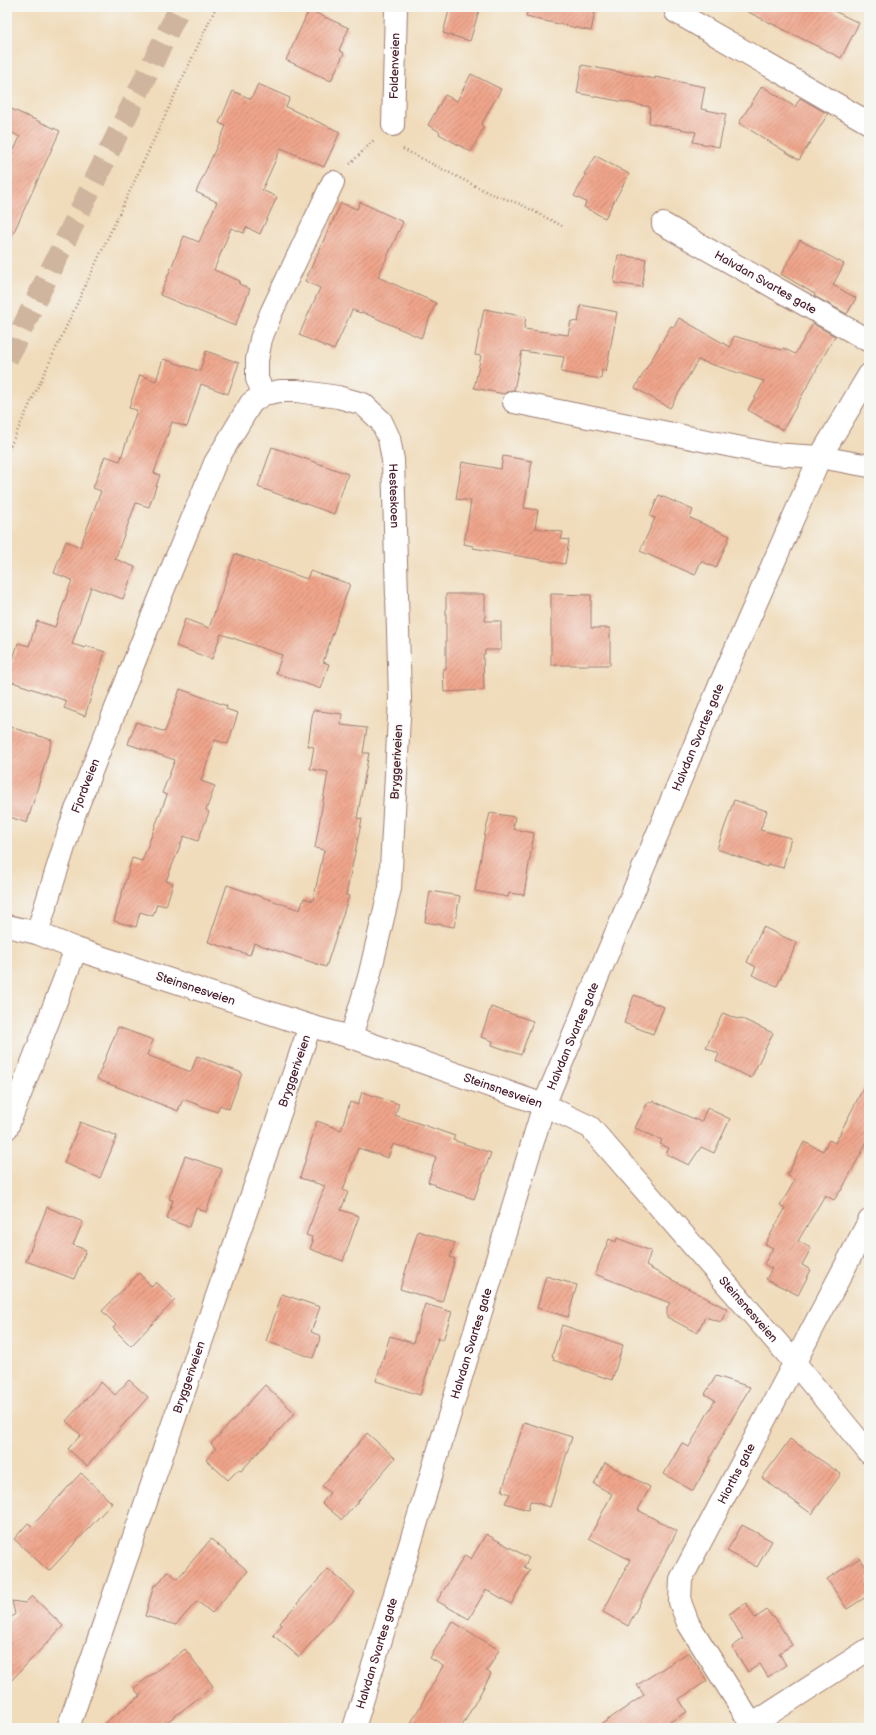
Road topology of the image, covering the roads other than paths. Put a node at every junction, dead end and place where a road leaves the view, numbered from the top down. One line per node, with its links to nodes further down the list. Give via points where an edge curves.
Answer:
1 (396, 7): 4 (street, Foldenveien)
2 (676, 12): 3 (street)
3 (869, 123)
4 (393, 125)
5 (333, 182): 9 (street, via 261,339 257,379)
6 (663, 224): 7 (street, Halvdan Svartes gate)
7 (869, 341)
8 (869, 375): 11 (street, Halvdan Svartes gate)
9 (264, 394): 13 (street, Hesteskoen, via 297,391 338,397 363,404 381,421 389,438 393,460); 15 (street, Fjordveien, via 251,403 215,463 74,815)
10 (514, 402): 11 (street, via 771,454)
11 (820, 457): 12 (street); 19 (street, Halvdan Svartes gate, via 718,687)
12 (869, 466)
13 (400, 698): 18 (street, Bryggeriveien, via 390,888 369,977)
14 (7, 926): 15 (street, Steinsnesveien)
15 (37, 932): 16 (street, Steinsnesveien)
16 (76, 949): 17 (street, Steinsnesveien); 20 (street)
17 (310, 1026): 18 (street, Steinsnesveien); 26 (street, Bryggeriveien)
18 (350, 1037): 19 (street, Steinsnesveien)
19 (544, 1105): 22 (street, Steinsnesveien, via 590,1127); 27 (street, Halvdan Svartes gate)
20 (7, 1128)
21 (869, 1221): 22 (street, Hiorths gate)
22 (795, 1363): 23 (street, Steinsnesveien); 25 (street, Hiorths gate, via 680,1579 680,1602 688,1623)
23 (869, 1453)
24 (869, 1648): 25 (street)
25 (750, 1726)
26 (68, 1728)
27 (354, 1728)

